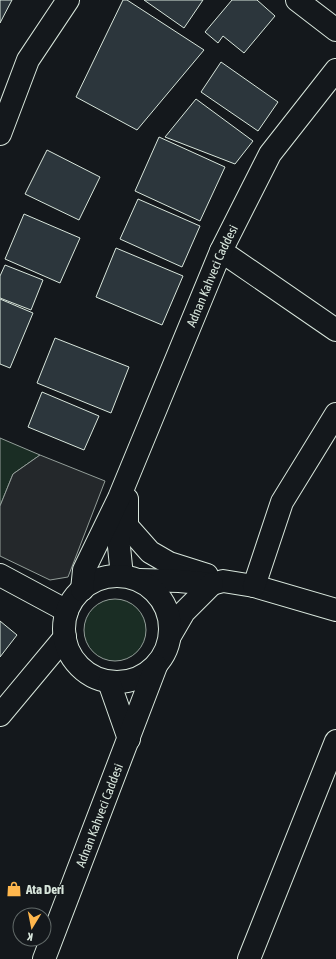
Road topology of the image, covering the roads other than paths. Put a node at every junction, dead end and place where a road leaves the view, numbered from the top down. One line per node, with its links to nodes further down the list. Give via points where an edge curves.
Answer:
1 (68, 0): 5 (street, via 28,60)
2 (296, 0): 3 (street)
3 (336, 30)
4 (336, 70): 6 (street, Adnan Kahveci Caddesi, via 270,154)
5 (0, 134)
6 (221, 251): 7 (street); 9 (street, Adnan Kahveci Caddesi)
7 (336, 330)
8 (336, 414): 14 (street, via 282,502)
9 (132, 466): 10 (street, Adnan Kahveci Caddesi); 13 (street, via 127,501 127,526 150,552 169,563)
10 (119, 498): 12 (street, Adnan Kahveci Caddesi, via 118,537); 15 (street, Adnan Kahveci Caddesi, via 84,570)
11 (0, 576): 17 (street)
12 (130, 578): 13 (street); 15 (street, via 108,577 94,581); 18 (street, via 153,590 164,603 170,619)
13 (218, 583): 14 (street); 18 (street, via 184,612)
14 (254, 586): 16 (street)
15 (82, 590): 17 (street, via 73,599)
16 (336, 610)
17 (67, 611): 19 (street)
18 (170, 636): 20 (street, via 165,652)
19 (65, 637): 21 (street, via 70,653 80,667 93,677); 22 (street)
20 (156, 666): 21 (street, via 142,676 126,682); 23 (street, Adnan Kahveci Caddesi)
21 (109, 682): 23 (street)
22 (0, 715)
23 (129, 739): 25 (street, Adnan Kahveci Caddesi)
24 (336, 741): 26 (street)
25 (44, 959)
26 (249, 959)

